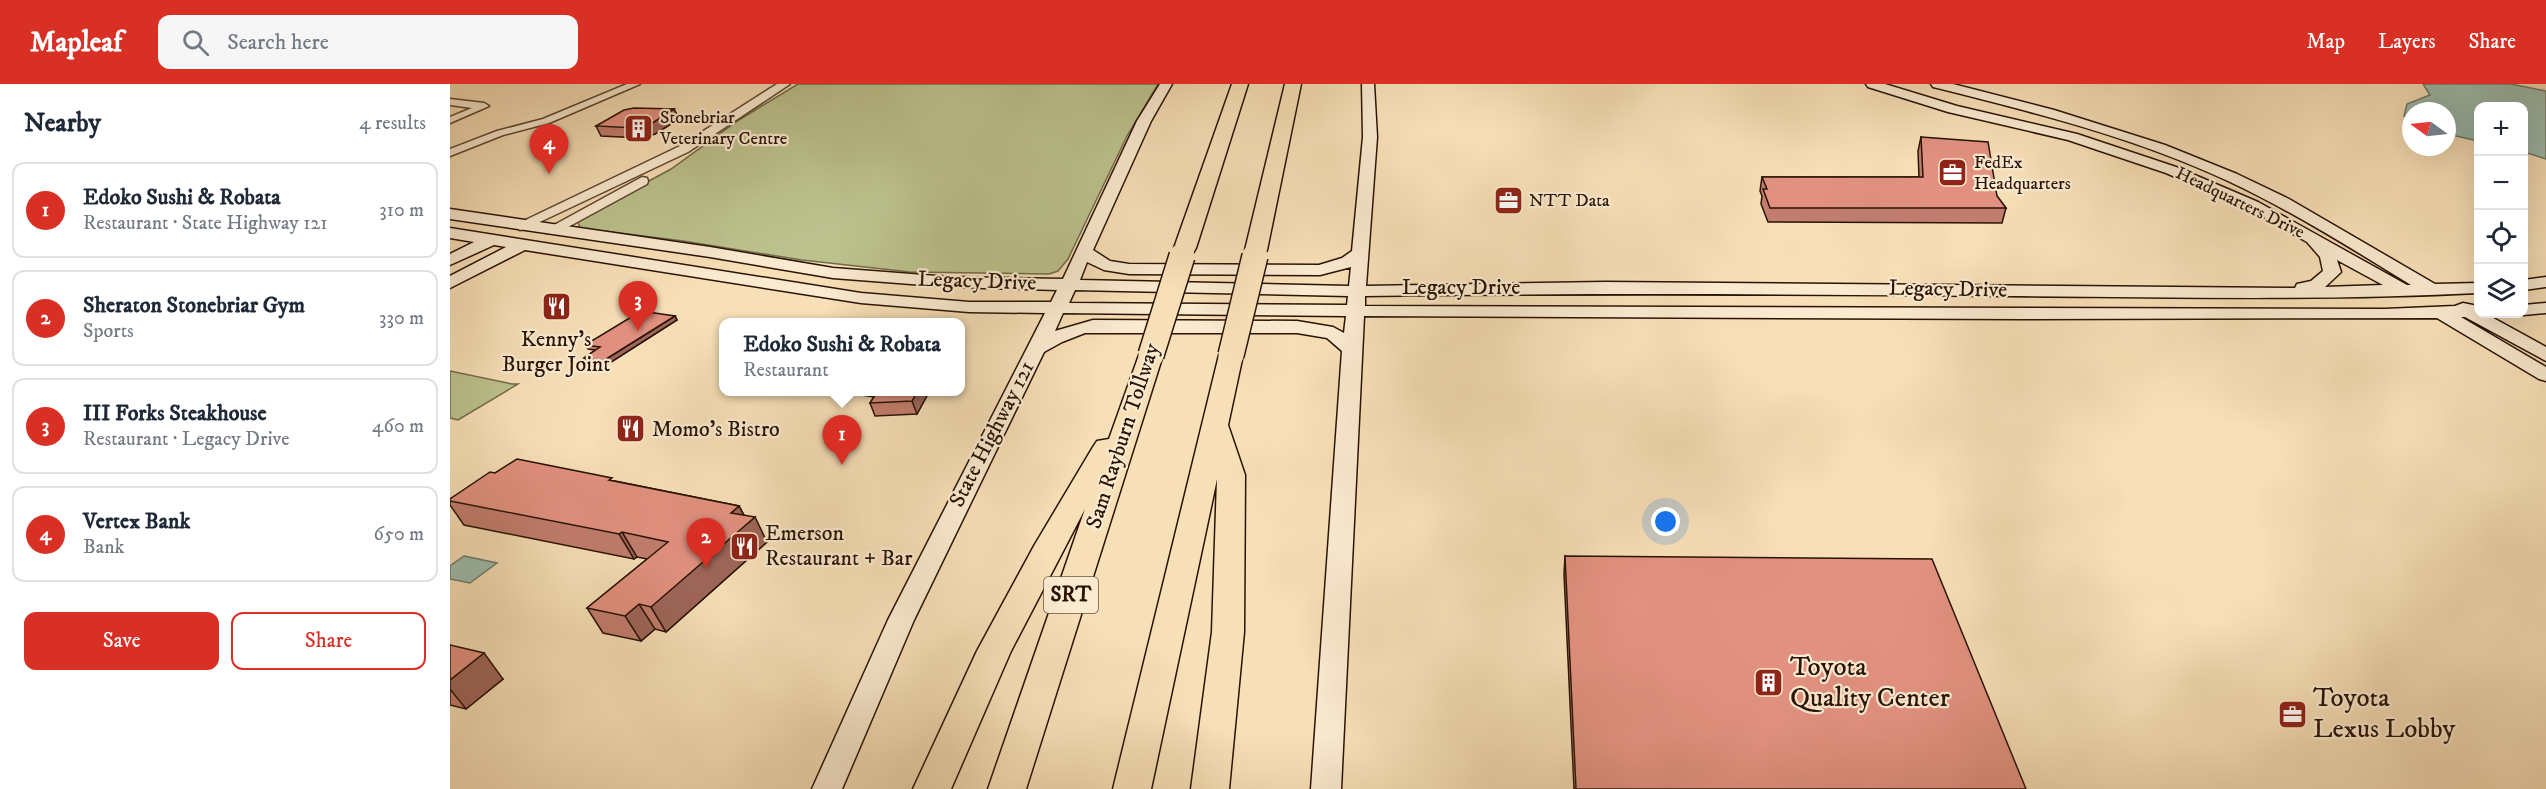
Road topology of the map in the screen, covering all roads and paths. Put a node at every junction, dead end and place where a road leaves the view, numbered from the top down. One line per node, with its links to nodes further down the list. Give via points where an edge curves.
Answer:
1 (635, 84): 12 (street)
2 (785, 84): 15 (street)
3 (1166, 84): 27 (main road, State Highway 121, via 1144,121)
4 (1240, 84): 50 (highway, Sam Rayburn Tollway / SRT, bridge)
5 (1293, 84): 14 (highway)
6 (1368, 84): 28 (main road, via 1371,137)
7 (1872, 84): 16 (main road, Headquarters Drive)
8 (1937, 84): 13 (main road, Headquarters Drive)
9 (1308, 94): 14 (highway)
10 (450, 102): 11 (street, via 484,106)
11 (450, 120)
12 (546, 121): 17 (street, via 500,133); 18 (street)
13 (2128, 136): 16 (main road); 35 (main road, Headquarters Drive, via 2258,189)
14 (1280, 146): 51 (highway, bridge)
15 (684, 149): 21 (street); 22 (street, via 646,179)
16 (2112, 150): 24 (main road, Headquarters Drive, via 2224,191)
17 (450, 154): 18 (street)
18 (463, 158): 19 (street)
19 (450, 163)
20 (450, 214): 21 (main road, Legacy Drive)
21 (520, 226): 22 (main road, Legacy Drive); 25 (main road)
22 (552, 230): 26 (main road); 32 (main road, Legacy Drive, via 833,273 950,282)
23 (450, 233): 25 (main road, Legacy Drive)
24 (2311, 237): 36 (main road, Headquarters Drive); 38 (main road, via 2328,256 2332,272 2318,285)
25 (491, 240): 26 (main road, Legacy Drive); 29 (main road)
26 (522, 245): 31 (main road); 39 (main road, Legacy Drive, via 861,298 969,307)
27 (1084, 250): 28 (main road, via 1103,265 1141,269 1320,270 1348,262); 32 (main road, State Highway 121)
28 (1362, 252): 37 (main road)
29 (450, 260)
30 (2546, 282): 33 (main road)
31 (450, 283)
32 (1069, 284): 37 (main road, Legacy Drive); 39 (main road, State Highway 121)
33 (2528, 284)
34 (2474, 288): 35 (main road, Legacy Drive)
35 (2431, 289): 36 (main road, Legacy Drive); 43 (main road, Headquarters Drive)
36 (2404, 290): 38 (main road, Legacy Drive); 44 (main road, Headquarters Drive)
37 (1357, 291): 38 (main road, Legacy Drive, via 1605,287); 42 (main road)
38 (2280, 293)
39 (1055, 308): 42 (main road, Legacy Drive); 48 (main road, State Highway 121)
40 (2546, 308): 41 (main road)
41 (2528, 310)
42 (1356, 311): 45 (main road, Legacy Drive); 47 (main road)
43 (2474, 311): 44 (main road, Legacy Drive)
44 (2440, 312): 45 (main road, Legacy Drive); 49 (main road, Headquarters Drive)
45 (2385, 314): 49 (main road, via 2450,331)
46 (2483, 318): 49 (main road, Headquarters Drive)
47 (1352, 350): 48 (main road, via 1333,333 1297,327 1093,326 1053,338); 57 (main road)
48 (1034, 351): 52 (main road, State Highway 121, via 901,620)
49 (2541, 366)
50 (1134, 402): 53 (highway, via 1049,546 994,651); 54 (highway, Sam Rayburn Tollway / SRT)
51 (1215, 425): 55 (highway); 56 (highway, via 1231,475 1228,632)
52 (827, 789)
53 (932, 789)
54 (1007, 789)
55 (1132, 789)
56 (1210, 789)
57 (1326, 789)

